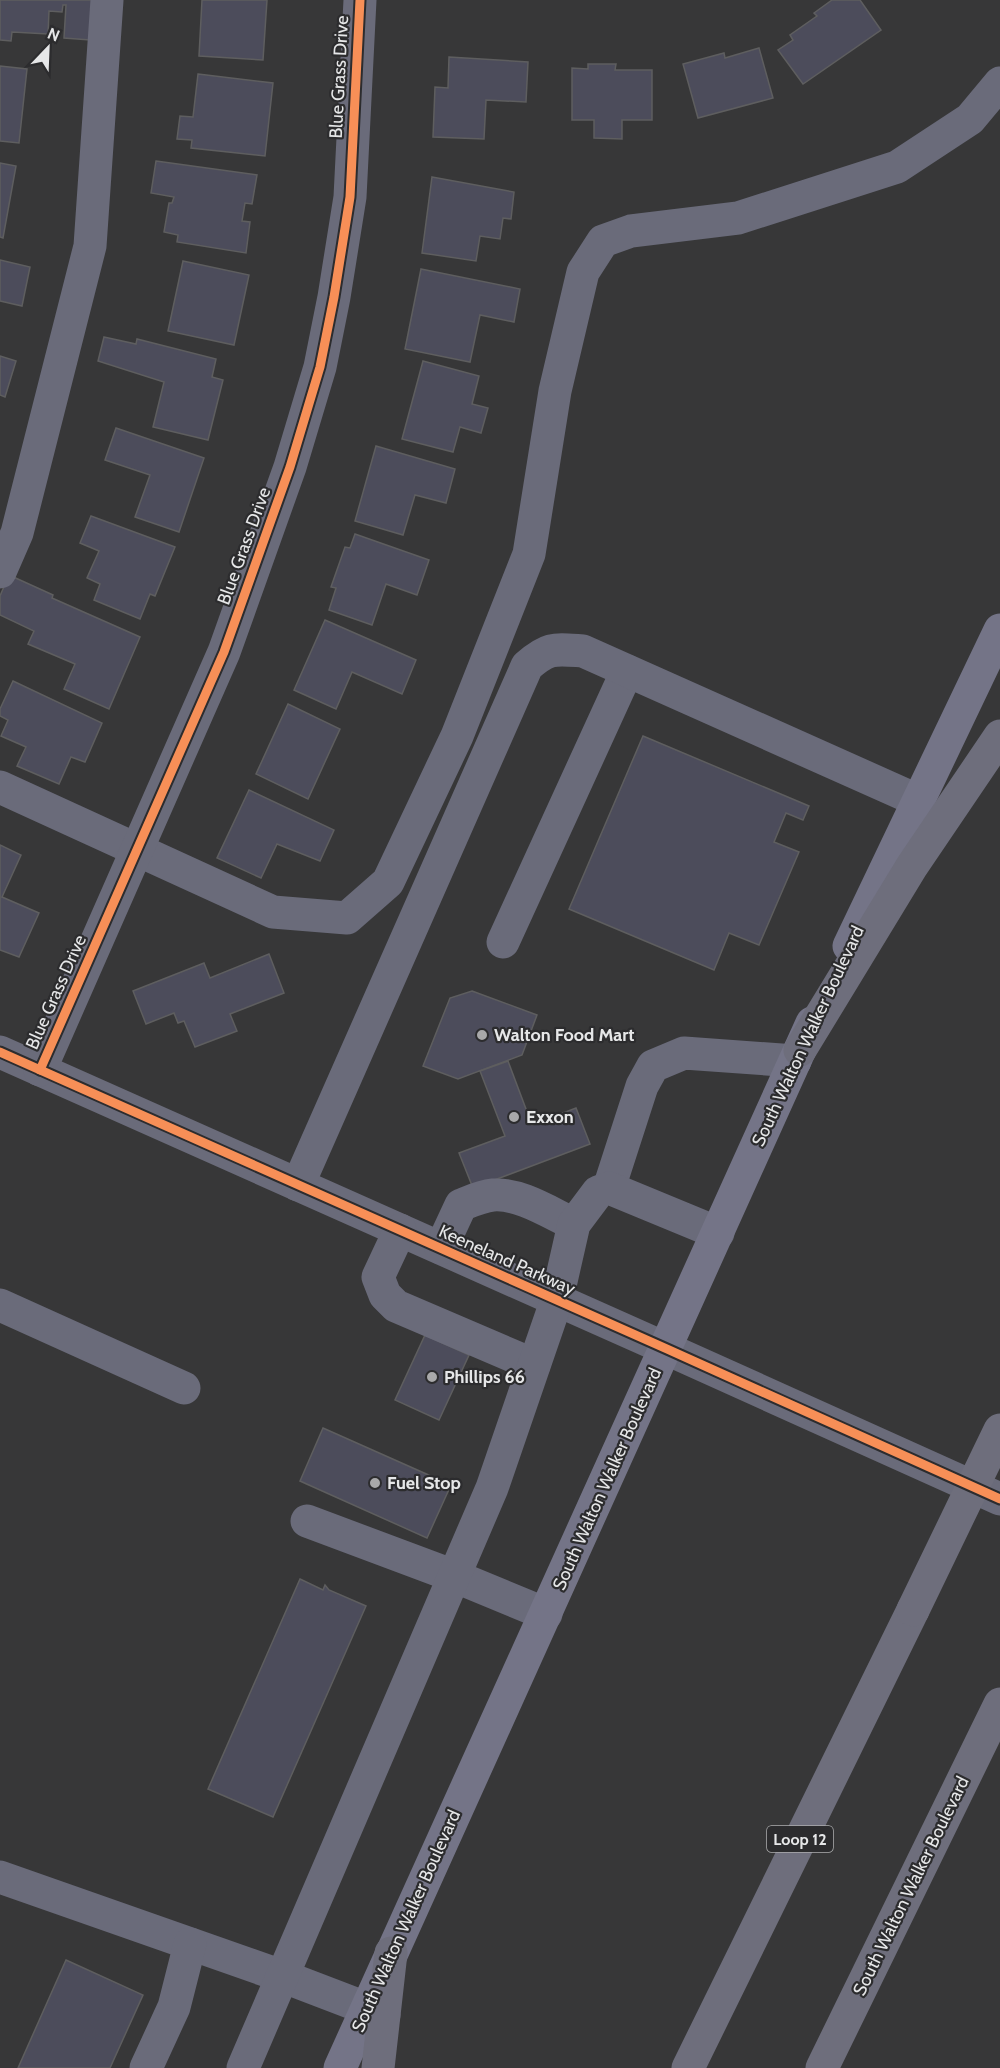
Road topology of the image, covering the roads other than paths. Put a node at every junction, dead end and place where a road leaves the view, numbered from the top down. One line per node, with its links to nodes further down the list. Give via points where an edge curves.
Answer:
1 (107, 0): 4 (street, via 90,246 17,533)
2 (360, 0): 10 (street, Blue Grass Drive, via 350,197 320,367 290,467 224,652)
3 (1000, 83): 10 (street, via 970,119 897,167 738,218 631,231 603,241 583,272 555,391 529,554 457,736 388,882 347,918 273,912)
4 (0, 572)
5 (1000, 630): 9 (main road, South Walton Walker Boulevard)
6 (627, 671): 9 (street); 11 (street); 15 (street, via 583,651 559,649 542,653 527,666)
7 (1000, 736): 13 (highway, via 912,866)
8 (0, 787): 10 (street)
9 (919, 801): 13 (main road, South Walton Walker Boulevard)
10 (137, 849): 14 (street, Blue Grass Drive)
11 (503, 942)
12 (0, 1052): 14 (street, Keeneland Parkway)
13 (797, 1055): 16 (street, via 684,1053 653,1066 642,1086); 19 (main road, South Walton Walker Boulevard)
14 (40, 1070): 15 (street, Keeneland Parkway)
15 (298, 1185): 18 (street, Keeneland Parkway)
16 (609, 1188): 17 (street, via 598,1192); 19 (street)
17 (574, 1224): 20 (street, via 517,1198 494,1195 461,1205); 21 (street)
18 (400, 1230): 20 (street, Keeneland Parkway); 24 (street, via 378,1277 385,1295 396,1306)
19 (718, 1233): 23 (main road, South Walton Walker Boulevard)
20 (441, 1248): 21 (street, Keeneland Parkway)
21 (556, 1299): 23 (street, Keeneland Parkway); 24 (street)
22 (0, 1305): 25 (street)
23 (667, 1349): 27 (street, Keeneland Parkway); 30 (main road, South Walton Walker Boulevard)
24 (534, 1365): 29 (street, via 492,1488)
25 (184, 1388)
26 (1000, 1430): 41 (highway, Loop 12, bridge)
27 (1000, 1499)
28 (307, 1521): 29 (street)
29 (454, 1576): 30 (street); 35 (street)
30 (546, 1614): 34 (main road, South Walton Walker Boulevard)
31 (1000, 1704): 42 (highway, South Walton Walker Boulevard)
32 (0, 1877): 33 (street)
33 (190, 1944): 35 (street); 37 (street, via 174,2007)
34 (391, 1953): 36 (highway)
35 (282, 1976): 36 (street); 38 (street)
36 (375, 2011): 39 (main road, South Walton Walker Boulevard); 40 (highway)
37 (146, 2068)
38 (243, 2068)
39 (340, 2068)
40 (378, 2068)
41 (688, 2068)
42 (822, 2068)

